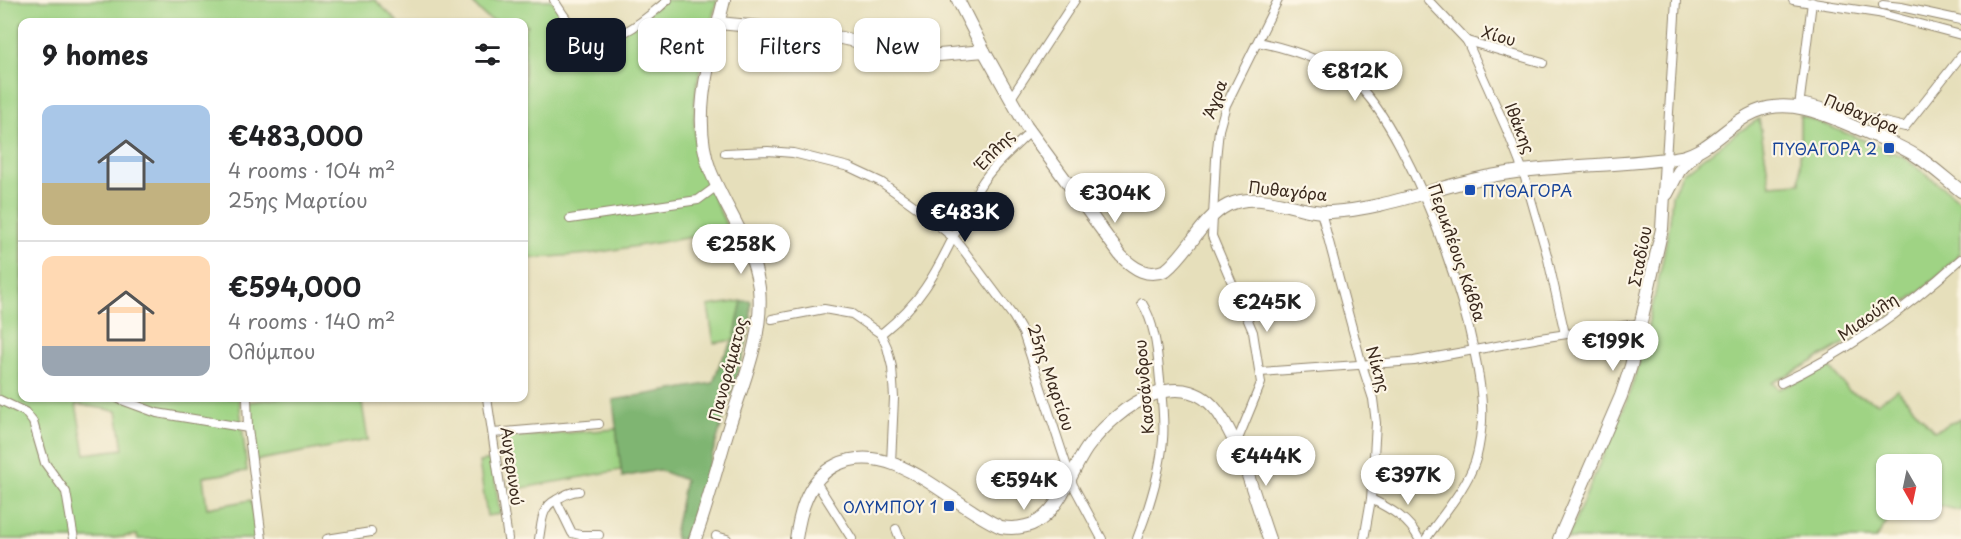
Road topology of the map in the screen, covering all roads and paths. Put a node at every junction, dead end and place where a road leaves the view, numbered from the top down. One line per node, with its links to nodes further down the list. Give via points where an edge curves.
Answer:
1 (554, 0): 2 (street, via 568,22 590,38 610,37 637,26)
2 (668, 0)
3 (724, 0): 12 (street, Πανοράματος)
4 (958, 0): 18 (street, Πυθαγόρα)
5 (1075, 0): 22 (street)
6 (1278, 0): 17 (street, Άγρα)
7 (1428, 0): 16 (street, Χίου)
8 (1676, 0): 27 (street, Σταδίου)
9 (1793, 0): 10 (street)
10 (1812, 3): 11 (street); 23 (street)
11 (1882, 6): 13 (street); 15 (street)
12 (719, 18)
13 (1961, 20)
14 (726, 24): 18 (street, via 807,31 928,56)
15 (1961, 34)
16 (1467, 41): 20 (street, Χίου); 28 (street, Ιθάκης)
17 (1258, 42): 31 (street, Περικλέους Κάβδα, via 1306,56 1354,82 1371,100); 34 (street, Άγρα, via 1231,94 1219,130)
18 (984, 51): 22 (street, Πυθαγόρα)
19 (1961, 56): 23 (street, via 1905,127)
20 (1543, 63)
21 (708, 72): 29 (street, Πανοράματος, via 702,121 705,154)
22 (1011, 98): 24 (street, Πυθαγόρα)
23 (1799, 105): 26 (street, Πυθαγόρα, via 1754,112); 30 (street, Πυθαγόρα, via 1898,145)
24 (1030, 132): 34 (street, Πυθαγόρα, via 1115,248 1141,272 1156,274 1166,270); 36 (street, Έλλης, via 981,185)
25 (725, 153): 36 (street, 25ης Μαρτίου, via 786,152 849,167 897,192)
26 (1695, 154): 27 (street, Πυθαγόρα); 32 (street, via 1679,171)
27 (1666, 160): 28 (street, Πυθαγόρα); 32 (street, Σταδίου)
28 (1523, 171): 31 (street, Πυθαγόρα); 42 (street, Ιθάκης)
29 (717, 186): 35 (street, via 698,200); 71 (street, Πανοράματος, via 750,253 759,290 759,317 750,362)
30 (1961, 191)
31 (1423, 193): 33 (street, Πυθαγόρα); 43 (street, Περικλέους Κάβδα, via 1442,241)
32 (1664, 201): 40 (street, Σταδίου, via 1662,230)
33 (1321, 212): 34 (street, Πυθαγόρα, via 1249,200 1228,205); 44 (street, Νίκης)
34 (1212, 218): 45 (street, Άγρα, via 1213,239 1253,332)
35 (570, 219)
36 (953, 237): 41 (street, Έλλης, via 925,289); 57 (street, 25ης Μαρτίου, via 1023,333)
37 (1961, 259): 46 (street, Μιαούλη, via 1908,306 1851,346)
38 (1142, 303): 47 (street, Κασσάνδρου, via 1156,344)
39 (772, 319): 41 (street, via 824,309 852,314)
40 (1642, 323): 42 (street); 82 (street, Σταδίου, via 1621,396)
41 (881, 334): 56 (street, via 892,367)
42 (1565, 334): 43 (street)
43 (1475, 351): 44 (street); 81 (street, Περικλέους Κάβδα, via 1482,394 1482,428 1475,462)
44 (1362, 365): 45 (street); 60 (street, Νίκης, via 1376,423)
45 (1260, 372): 55 (street, via 1261,383)
46 (1781, 383)
47 (1161, 391): 55 (street, via 1199,394 1213,405); 57 (street, via 1132,405 1106,427 1087,447); 77 (street, Κασσάνδρου, via 1162,448)
48 (0, 400): 66 (street, via 25,412 33,422 45,463 66,492)
49 (128, 402): 53 (street, via 157,413)
50 (247, 402): 53 (street)
51 (488, 402): 54 (street, Αυγερινού)
52 (599, 424): 54 (street)
53 (248, 428): 67 (street)
54 (493, 433): 69 (street, Αυγερινού)
55 (1236, 444): 78 (street)
56 (891, 463): 57 (street, via 1008,528 1029,525 1044,517); 58 (street, via 846,461)
57 (1070, 477): 76 (street, 25ης Μαρτίου)
58 (816, 482): 73 (street, via 802,506); 74 (street)
59 (579, 491): 61 (street, via 568,492)
60 (1371, 499): 79 (street, Νίκης); 80 (street, via 1406,521)
61 (556, 500): 64 (street, via 572,533); 70 (street, via 543,512)
62 (896, 530): 75 (street)
63 (371, 532): 68 (street)
64 (599, 535)
65 (716, 536): 72 (street)
66 (74, 539)
67 (262, 539)
68 (327, 539)
69 (508, 539)
70 (539, 539)
71 (695, 539)
72 (727, 539)
73 (796, 539)
74 (852, 539)
75 (900, 539)
76 (1102, 539)
77 (1137, 539)
78 (1269, 539)
79 (1364, 539)
80 (1419, 539)
81 (1426, 539)
82 (1559, 539)

